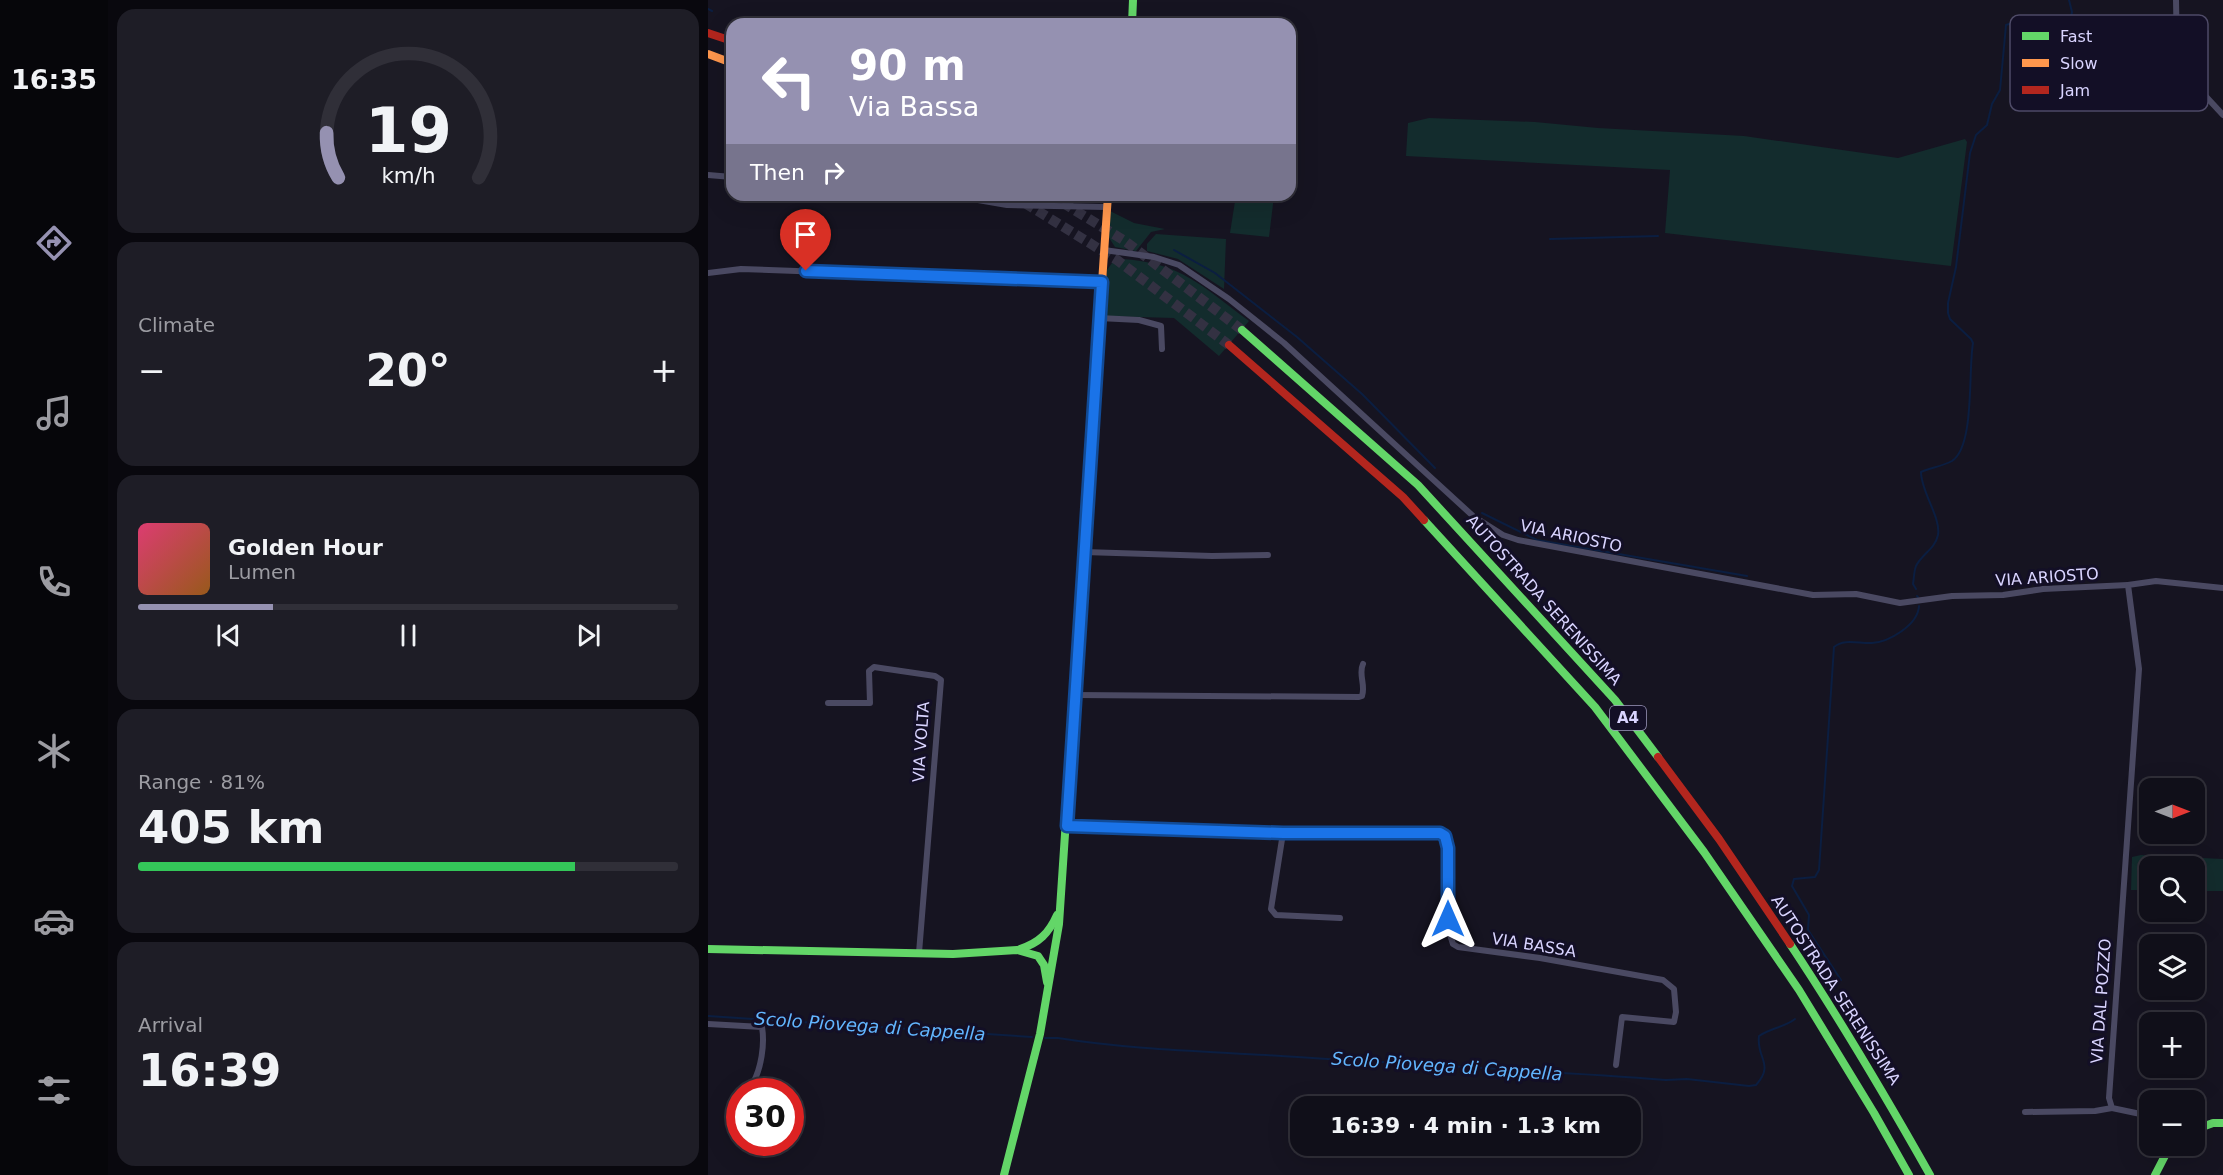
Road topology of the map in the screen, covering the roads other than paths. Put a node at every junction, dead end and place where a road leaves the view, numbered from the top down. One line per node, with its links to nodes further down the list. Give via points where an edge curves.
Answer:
1 (1134, 0): 4 (main road)
2 (2176, 0): 3 (street)
3 (2176, 15)
4 (1132, 18)
5 (708, 33): 6 (main road)
6 (726, 39)
7 (708, 54): 8 (main road)
8 (726, 61)
9 (2208, 99): 10 (street)
10 (2223, 115)
11 (708, 175): 12 (street)
12 (726, 176)
13 (984, 201): 15 (street)
14 (1107, 201): 15 (main road)
15 (1106, 207): 16 (main road)
16 (1104, 250): 18 (main road); 25 (street, VIA ARIOSTO, via 1154,257 1179,266 1229,299 1284,343 1473,516 1518,540 1813,595 1856,594 1900,603)
17 (708, 273): 18 (street, via 741,269)
18 (1102, 282): 19 (main road)
19 (1099, 318): 22 (street, via 1139,320 1161,326); 23 (main road)
20 (1242, 330): 52 (main road, AUTOSTRADA SERENISSIMA / A4, via 1418,485 1615,700 1719,839 1811,974)
21 (1229, 345): 51 (main road, AUTOSTRADA SERENISSIMA / A4, via 1403,497 1595,707 1704,852 1799,990)
22 (1162, 349)
23 (1084, 552): 24 (street); 28 (main road)
24 (1268, 555)
25 (2128, 585): 26 (street, VIA ARIOSTO, via 2156,581); 44 (street, VIA DAL POZZO, via 2139,669 2109,1084)
26 (2223, 588)
27 (1363, 664): 28 (street, via 1364,693 1359,697)
28 (1075, 695): 30 (main road)
29 (828, 703): 37 (street, VIA VOLTA, via 870,704 869,671 874,667 941,680)
30 (1067, 826): 31 (street, VIA BASSA); 32 (main road)
31 (1283, 833): 33 (street, via 1273,913); 42 (street, VIA BASSA, via 1440,833 1448,848 1448,928 1453,944 1654,978 1670,984 1676,996 1674,1022 1622,1017)
32 (1061, 906): 34 (main road, via 1052,928); 38 (main road)
33 (1340, 918)
34 (1036, 944): 36 (main road); 38 (main road)
35 (708, 949): 37 (main road)
36 (1017, 950): 37 (main road); 39 (main road)
37 (919, 953)
38 (1055, 953): 39 (main road); 40 (main road)
39 (1038, 956): 40 (main road, via 1046,971)
40 (1047, 998): 50 (main road)
41 (708, 1024): 43 (street, via 762,1027 760,1065)
42 (1616, 1065)
43 (755, 1078)
44 (2112, 1108): 45 (street); 46 (street)
45 (2025, 1112)
46 (2139, 1114)
47 (2223, 1123): 48 (main road)
48 (2205, 1126)
49 (2164, 1156): 53 (main road)
50 (1004, 1175)
51 (1909, 1175)
52 (1930, 1175)
53 (2155, 1175)

